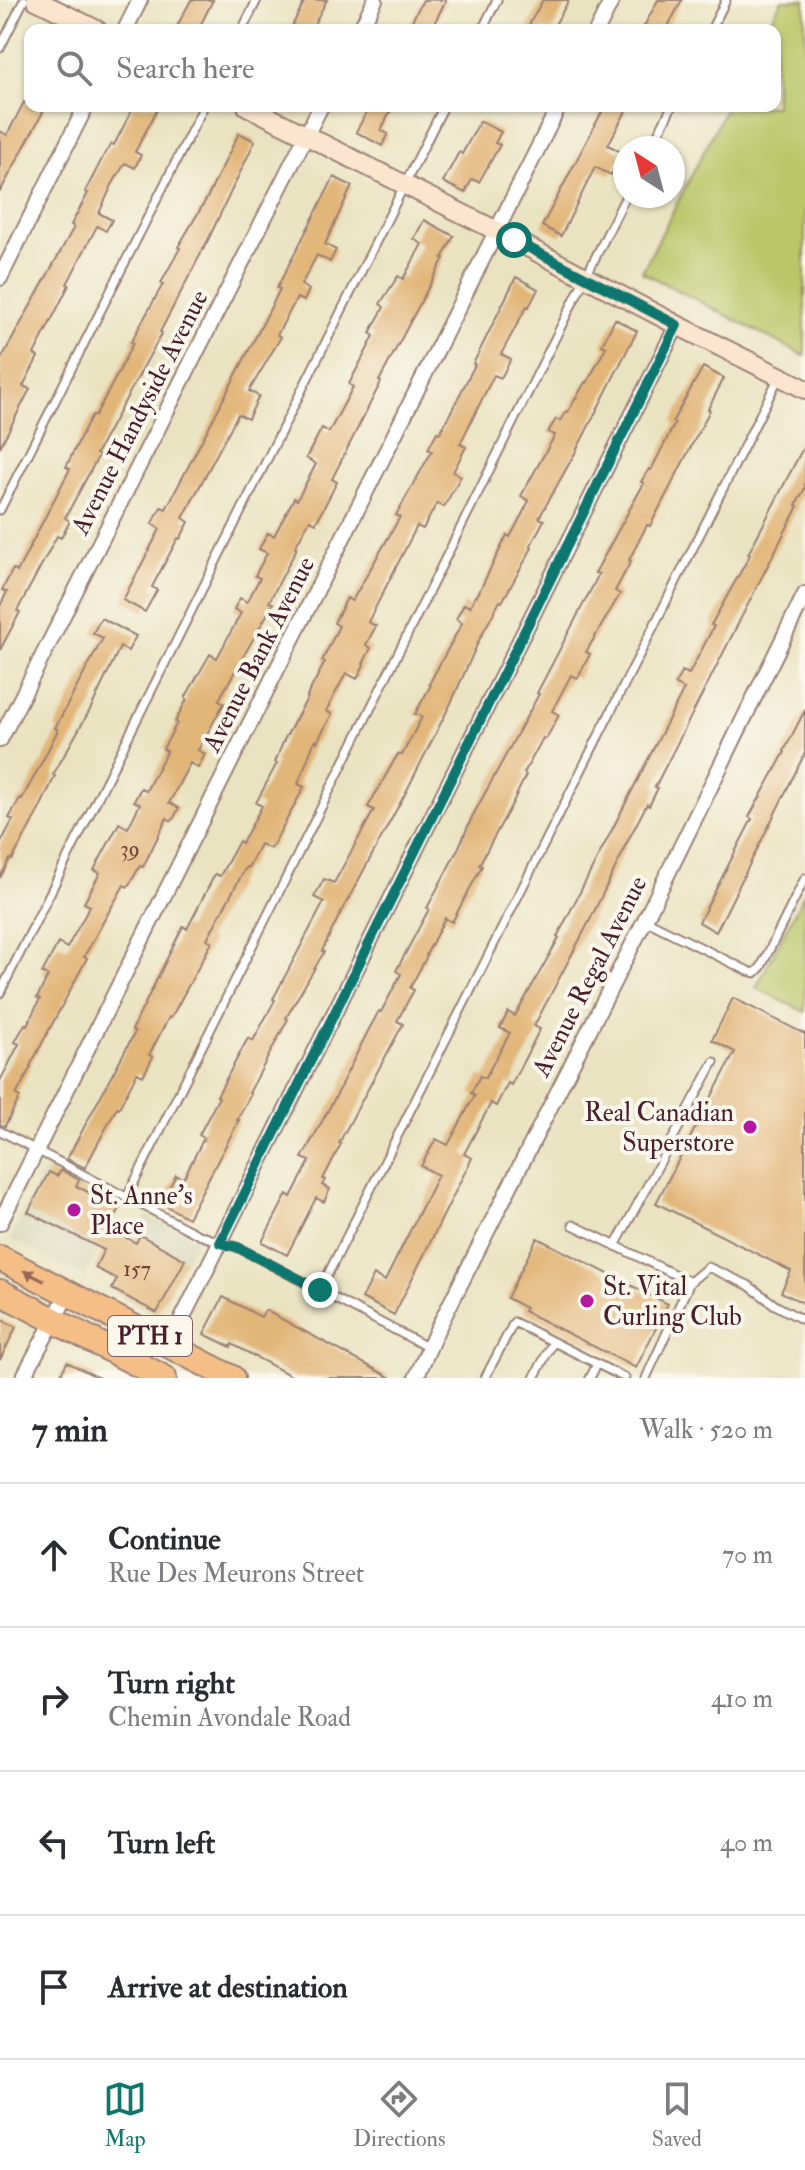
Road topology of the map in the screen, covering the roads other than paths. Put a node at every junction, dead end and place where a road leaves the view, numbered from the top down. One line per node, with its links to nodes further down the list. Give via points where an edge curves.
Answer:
1 (24, 0): 16 (lane)
2 (36, 0): 9 (street)
3 (140, 0): 10 (street)
4 (257, 0): 11 (lane)
5 (375, 0): 12 (street)
6 (497, 0): 13 (lane)
7 (612, 0): 14 (street)
8 (726, 0): 15 (lane)
9 (85, 24)
10 (128, 24)
11 (245, 24)
12 (363, 24)
13 (485, 24)
14 (600, 24)
15 (714, 24)
16 (0, 48)
17 (83, 112): 30 (street)
18 (201, 112): 34 (lane)
19 (259, 112): 24 (street)
20 (318, 112): 24 (street, Avenue Handyside Avenue)
21 (441, 112): 26 (lane)
22 (556, 112): 28 (street, Avenue Bank Avenue)
23 (669, 112): 25 (lane)
24 (306, 136): 26 (street); 36 (street, Avenue Handyside Avenue)
25 (657, 136)
26 (404, 185): 28 (street); 39 (lane)
27 (620, 208): 29 (lane)
28 (497, 231): 29 (street); 42 (street, Avenue Bank Avenue)
29 (585, 277): 31 (street); 43 (lane)
30 (0, 278)
31 (677, 325): 32 (street); 46 (street)
32 (780, 376): 33 (street); 50 (lane)
33 (805, 389)
34 (0, 510)
35 (805, 594): 38 (street, Avenue Regal Avenue)
36 (0, 740)
37 (805, 878): 38 (lane, via 755,973)
38 (645, 920): 57 (street, Avenue Regal Avenue)
39 (0, 993)
40 (714, 1062): 47 (lane)
41 (0, 1131): 42 (lane)
42 (37, 1150): 43 (lane); 44 (street, Avenue Bank Avenue)
43 (127, 1197): 46 (lane)
44 (0, 1223)
45 (573, 1225): 47 (lane)
46 (220, 1243): 50 (lane); 56 (street)
47 (615, 1246): 49 (lane)
48 (0, 1258): 52 (highway, PTH 1, one-way to 48)
49 (690, 1282): 54 (lane, via 708,1267); 67 (lane)
50 (320, 1290): 57 (lane)
51 (0, 1292): 53 (highway, PTH 1)
52 (68, 1293): 53 (street); 56 (highway, PTH 1)
53 (53, 1320): 59 (street); 60 (highway, PTH 1)
54 (805, 1321)
55 (553, 1342): 58 (lane); 63 (lane, via 514,1322); 64 (lane)
56 (169, 1345): 61 (highway, PTH 1)
57 (430, 1348): 62 (street, Avenue Regal Avenue)
58 (597, 1364): 65 (lane); 66 (lane)
59 (23, 1378)
60 (164, 1378)
61 (232, 1378)
62 (416, 1378)
63 (485, 1378)
64 (534, 1378)
65 (590, 1378)
66 (625, 1378)
67 (646, 1378)

